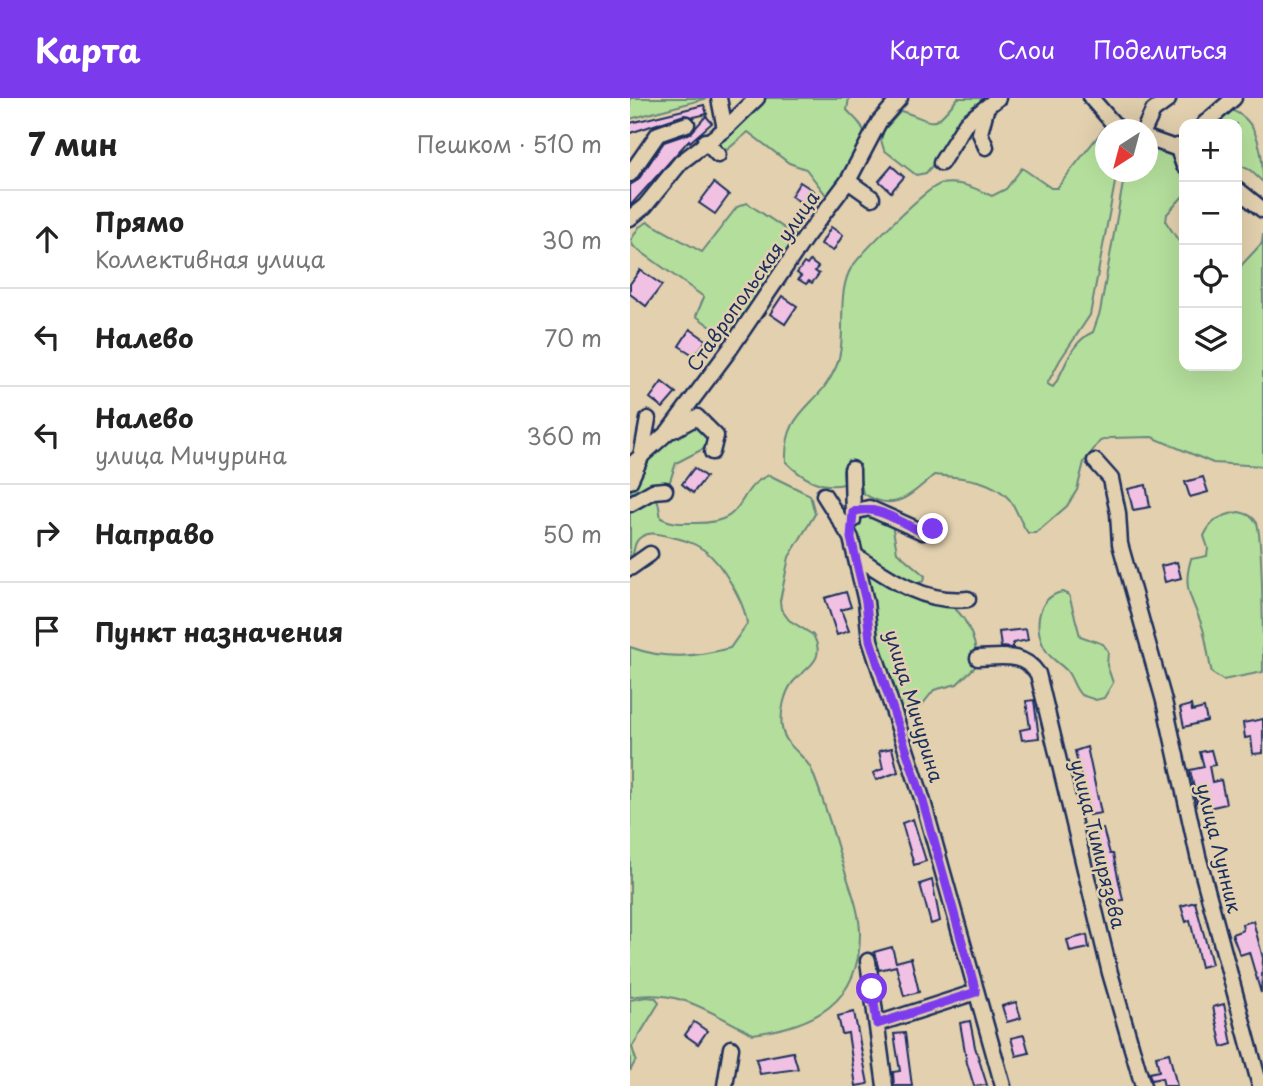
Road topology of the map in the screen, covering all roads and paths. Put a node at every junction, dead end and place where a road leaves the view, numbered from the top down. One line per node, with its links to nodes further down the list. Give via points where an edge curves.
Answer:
1 (719, 98): 13 (street)
2 (757, 98): 13 (street)
3 (900, 98): 21 (street, Ставропольская улица, via 879,122)
4 (1091, 98): 9 (street)
5 (1234, 98): 11 (street)
6 (1002, 99): 8 (street)
7 (1168, 100): 10 (street)
8 (986, 110): 17 (street, via 980,133); 19 (street, via 966,123)
9 (1109, 119)
10 (1149, 119)
11 (1210, 119)
12 (687, 124): 20 (street, via 658,134)
13 (725, 130): 14 (street)
14 (705, 141): 18 (street); 25 (street)
15 (1158, 141): 16 (street)
16 (1179, 146)
17 (986, 147)
18 (718, 155)
19 (941, 163)
20 (630, 174)
21 (848, 181): 23 (street); 27 (street, Ставропольская улица)
22 (1242, 193): 24 (street)
23 (872, 198)
24 (1263, 210)
25 (630, 218)
26 (648, 419): 30 (street)
27 (668, 432): 28 (street, via 697,417 716,436); 30 (street, Ставропольская улица)
28 (712, 453)
29 (1095, 461): 52 (street, улица Лунник, via 1111,479 1120,544)
30 (635, 462): 32 (street, Ставропольская улица)
31 (852, 470): 36 (street)
32 (630, 481)
33 (666, 490): 35 (street, via 653,491)
34 (824, 495): 38 (street)
35 (630, 504)
36 (853, 512): 37 (street, via 869,508 923,532); 38 (street)
37 (934, 526)
38 (851, 538): 40 (street, улица Мичурина)
39 (650, 554): 41 (street)
40 (856, 556): 42 (street, via 911,589 951,601); 45 (street, улица Мичурина, via 870,640 922,798)
41 (630, 568)
42 (968, 599)
43 (978, 658): 51 (street, улица Тимирязева, via 1020,657 1038,674 1110,973)
44 (868, 961): 46 (street)
45 (976, 992): 46 (street); 50 (street, улица Мичурина)
46 (877, 1024): 49 (street)
47 (731, 1048): 48 (street)
48 (725, 1086)
49 (885, 1086)
50 (1003, 1086)
51 (1143, 1086)
52 (1260, 1086)

